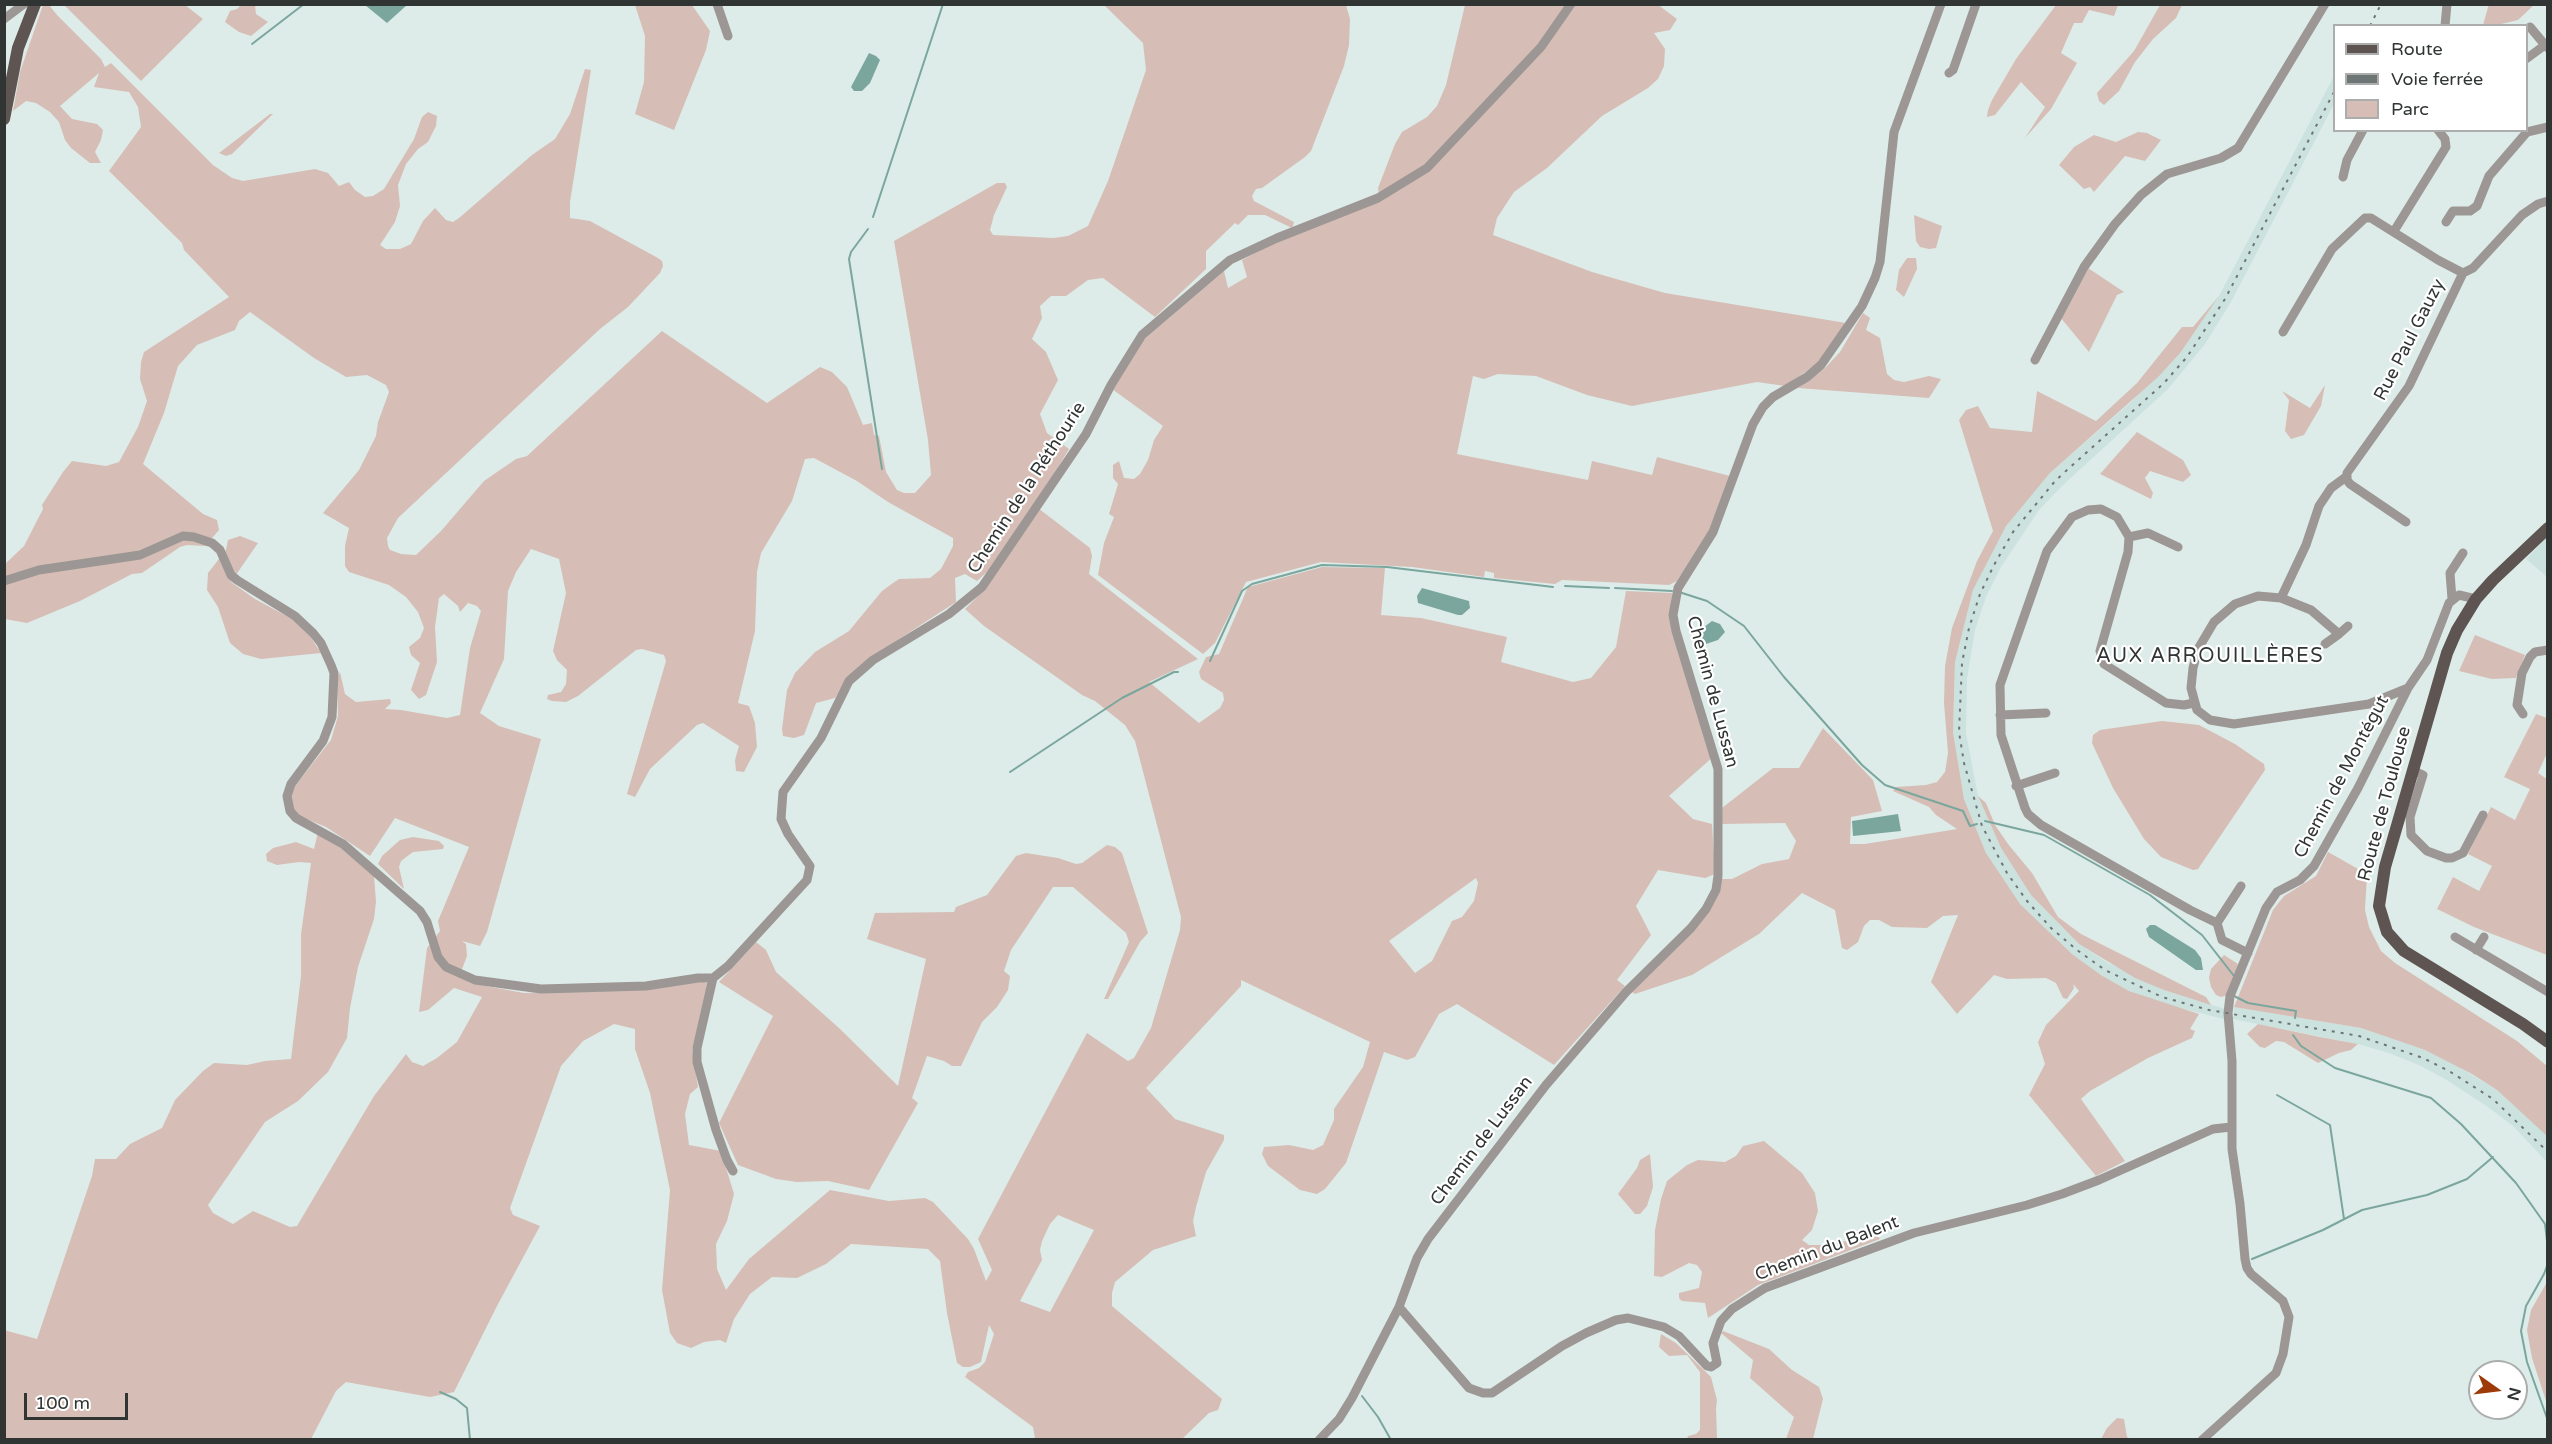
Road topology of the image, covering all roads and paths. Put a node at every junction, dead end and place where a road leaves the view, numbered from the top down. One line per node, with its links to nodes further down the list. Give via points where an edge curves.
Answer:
1 (24, 4): 9 (street)
2 (35, 4): 16 (main road, via 18,48)
3 (717, 4): 12 (street)
4 (1571, 4): 59 (street, Chemin de la Réthourie, via 1541,47 1427,168 1378,198 1230,260 1142,335 1086,434 982,587 965,603 873,660 849,681 828,725 789,781 782,798 781,819 810,866 807,880)
5 (1941, 4): 64 (street, Chemin de Lussan, via 1894,132 1875,278 1862,306 1821,365 1763,407 1713,532 1678,588 1674,609 1676,632 1718,769 1716,890 1691,927 1626,992 1546,1085 1428,1239)
6 (1976, 4): 15 (street)
7 (2325, 4): 28 (street, via 2238,148 2221,158 2167,174 2115,224 2084,267)
8 (2447, 4): 10 (street)
9 (4, 19)
10 (2445, 24)
11 (2530, 27): 13 (street)
12 (728, 36)
13 (2546, 46): 14 (street)
14 (2528, 58)
15 (1949, 73)
16 (4, 119)
17 (2547, 127): 18 (street)
18 (2528, 131)
19 (2362, 132): 22 (street)
20 (2440, 132): 25 (street, via 2446,147)
21 (2526, 132): 24 (street, via 2489,176 2477,206 2470,211 2453,211)
22 (2343, 177)
23 (2547, 201): 26 (street, via 2522,215 2473,268)
24 (2446, 222)
25 (2396, 228)
26 (2463, 273): 27 (street, via 2365,218 2332,249); 29 (street, Rue Paul Gauzy, via 2409,386)
27 (2283, 332)
28 (2035, 360)
29 (2346, 477): 30 (street, via 2350,484); 36 (street, Rue Paul Gauzy, via 2331,488 2319,506)
30 (2406, 522)
31 (2547, 528): 38 (main road, Route de Toulouse)
32 (2129, 537): 33 (street, via 2148,533); 45 (street, via 2100,651 2104,664 2166,704); 48 (street, via 2117,518 2095,508 2072,517 2052,542 2004,669)
33 (2178, 547)
34 (2463, 554): 37 (street, Chemin de Montégut, via 2451,573)
35 (4, 581): 59 (street, via 39,570 140,555 183,536 212,543 231,575 296,615 313,633 334,673 332,717 323,741 291,784 287,796 290,811 343,844 420,911 446,968 475,980 541,989 646,986)
36 (2281, 598): 41 (street, via 2311,610); 45 (street, via 2244,600 2214,622 2195,658 2191,688)
37 (2451, 599): 38 (street, via 2459,595); 39 (street); 44 (street, Chemin de Montégut, via 2427,660)
38 (2476, 599): 39 (main road, Route de Toulouse)
39 (2468, 610): 49 (main road, Route de Toulouse, via 2439,673)
40 (2348, 626): 41 (street)
41 (2339, 634): 42 (street)
42 (2325, 644)
43 (2547, 650): 47 (street, via 2535,652 2522,673 2517,705)
44 (2408, 688): 45 (street, via 2369,704 2228,724 2205,718); 58 (street, Chemin de Montégut, via 2314,866 2300,880 2277,892)
45 (2194, 703)
46 (2046, 713): 48 (street)
47 (2523, 714)
48 (2000, 715): 51 (street, via 2003,746)
49 (2412, 770): 52 (street, via 2423,775 2410,817 2411,835 2427,851 2446,858 2463,854); 61 (main road, Route de Toulouse, via 2380,890 2379,906 2387,932 2404,951)
50 (2055, 773): 51 (street)
51 (2016, 786): 54 (street, via 2033,819)
52 (2483, 815)
53 (2241, 886): 54 (street)
54 (2217, 923): 58 (street, via 2222,940)
55 (2455, 937): 57 (street)
56 (2484, 937): 57 (street)
57 (2476, 950): 60 (street)
58 (2248, 953): 62 (street, Chemin de Montégut, via 2229,1005)
59 (713, 978): 63 (street, via 697,1062 716,1130)
60 (2547, 992)
61 (2547, 1042)
62 (2231, 1127): 64 (street, Chemin du Balent, via 2213,1129 2062,1194 1914,1233 1766,1288 1732,1309 1721,1321 1713,1343 1717,1363 1711,1367 1680,1336 1664,1327 1628,1318 1586,1333 1492,1393 1483,1394 1469,1388); 66 (street, Chemin de Montégut, via 2247,1268 2283,1301 2289,1317 2276,1373)
63 (733, 1171)
64 (1399, 1307): 65 (street, Chemin de Lussan, via 1352,1398)
65 (1319, 1440)
66 (2202, 1440)

